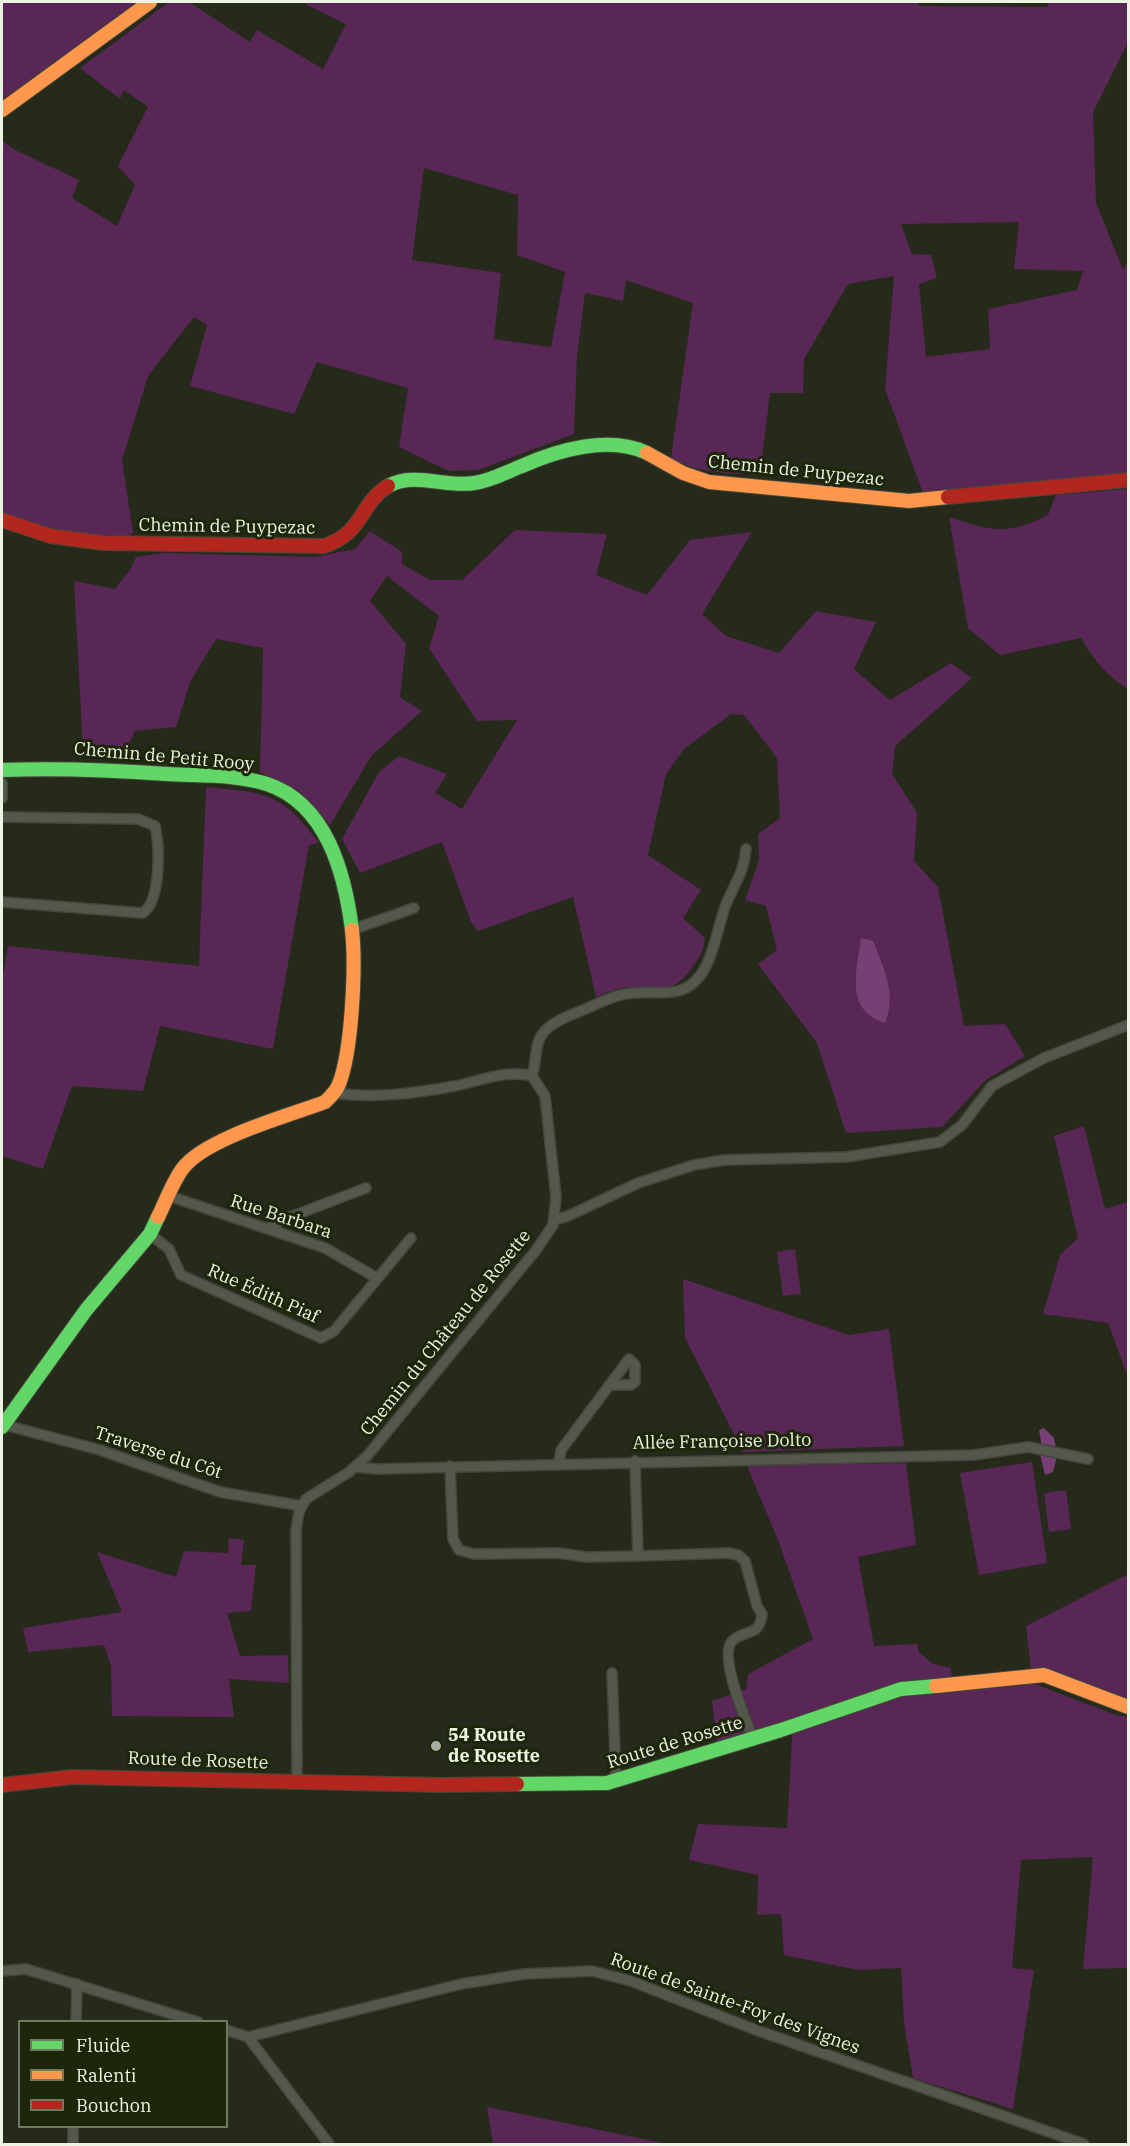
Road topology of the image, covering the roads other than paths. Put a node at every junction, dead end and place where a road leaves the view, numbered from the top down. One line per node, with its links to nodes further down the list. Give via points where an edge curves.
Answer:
1 (151, 2): 2 (street)
2 (2, 110)
3 (1128, 480): 4 (street, Chemin de Puypezac, via 909,501 709,482 684,474 645,452 617,446 548,457 486,481 466,484 406,478 382,492 345,540 324,546 164,545 72,539 22,530)
4 (2, 520)
5 (2, 770): 12 (street, Chemin de Petit Rooy, via 100,768 249,779 278,789 302,805 327,838 350,900)
6 (2, 783): 7 (street)
7 (2, 798)
8 (2, 817): 10 (street, via 138,819 154,826 158,840 155,899 143,913)
9 (746, 849): 14 (street, via 744,869 698,978 673,994 622,994 554,1023 540,1037)
10 (2, 902)
11 (414, 909): 12 (street)
12 (354, 929): 15 (street, Chemin de Petit Rooy, via 343,1073)
13 (1128, 1025): 18 (street, via 1044,1058 992,1086 956,1131 940,1142 846,1157 724,1160 694,1165 638,1183)
14 (532, 1076): 15 (street, via 515,1074 382,1095); 18 (street, Chemin du Château de Rosette, via 545,1096 556,1197)
15 (335, 1093): 17 (street, via 325,1102 195,1155 182,1169)
16 (366, 1188): 19 (street)
17 (170, 1196): 19 (street, Rue Barbara); 20 (street)
18 (554, 1220): 29 (street, Chemin du Château de Rosette, via 537,1249 500,1295)
19 (267, 1229): 22 (street, Rue Barbara, via 325,1248)
20 (150, 1234): 22 (street, Rue Édith Piaf, via 169,1249 181,1275 321,1338 334,1331); 24 (street, via 73,1328)
21 (411, 1238): 22 (street, Rue Édith Piaf)
22 (377, 1278)
23 (609, 1385): 27 (street, via 561,1450)
24 (3, 1426): 30 (street, Traverse du Côt, via 100,1450 220,1492)
25 (1089, 1459): 26 (street, Allée Françoise Dolto, via 1028,1447 974,1455)
26 (635, 1461): 27 (street, Allée Françoise Dolto); 31 (street)
27 (559, 1463): 28 (street, Allée Françoise Dolto)
28 (450, 1466): 29 (street, Allée Françoise Dolto); 31 (street, via 453,1539 464,1553)
29 (355, 1467): 30 (street, Chemin du Château de Rosette, via 306,1499)
30 (302, 1506): 36 (street, via 296,1530)
31 (638, 1556): 34 (street, via 728,1553 745,1561 762,1614 761,1624 757,1630 734,1639 728,1648 727,1662)
32 (612, 1673): 35 (street)
33 (1128, 1707): 34 (street, Route de Rosette, via 1044,1676 901,1689)
34 (753, 1739): 35 (street, Route de Rosette)
35 (616, 1780): 36 (street, Route de Rosette, via 465,1785)
36 (297, 1782): 37 (street, Route de Rosette, via 72,1777)
37 (2, 1785)
38 (2, 1971): 39 (street, via 26,1969)
39 (77, 1984): 40 (street); 41 (street)
40 (76, 2020)
41 (192, 2020)
42 (228, 2031): 43 (street)
43 (248, 2037): 46 (street); 47 (street, Route de Sainte-Foy des Vignes, via 461,1984 524,1974 592,1971 631,1981 766,2034)
44 (73, 2128): 45 (street)
45 (73, 2145)
46 (328, 2145)
47 (1084, 2145)

